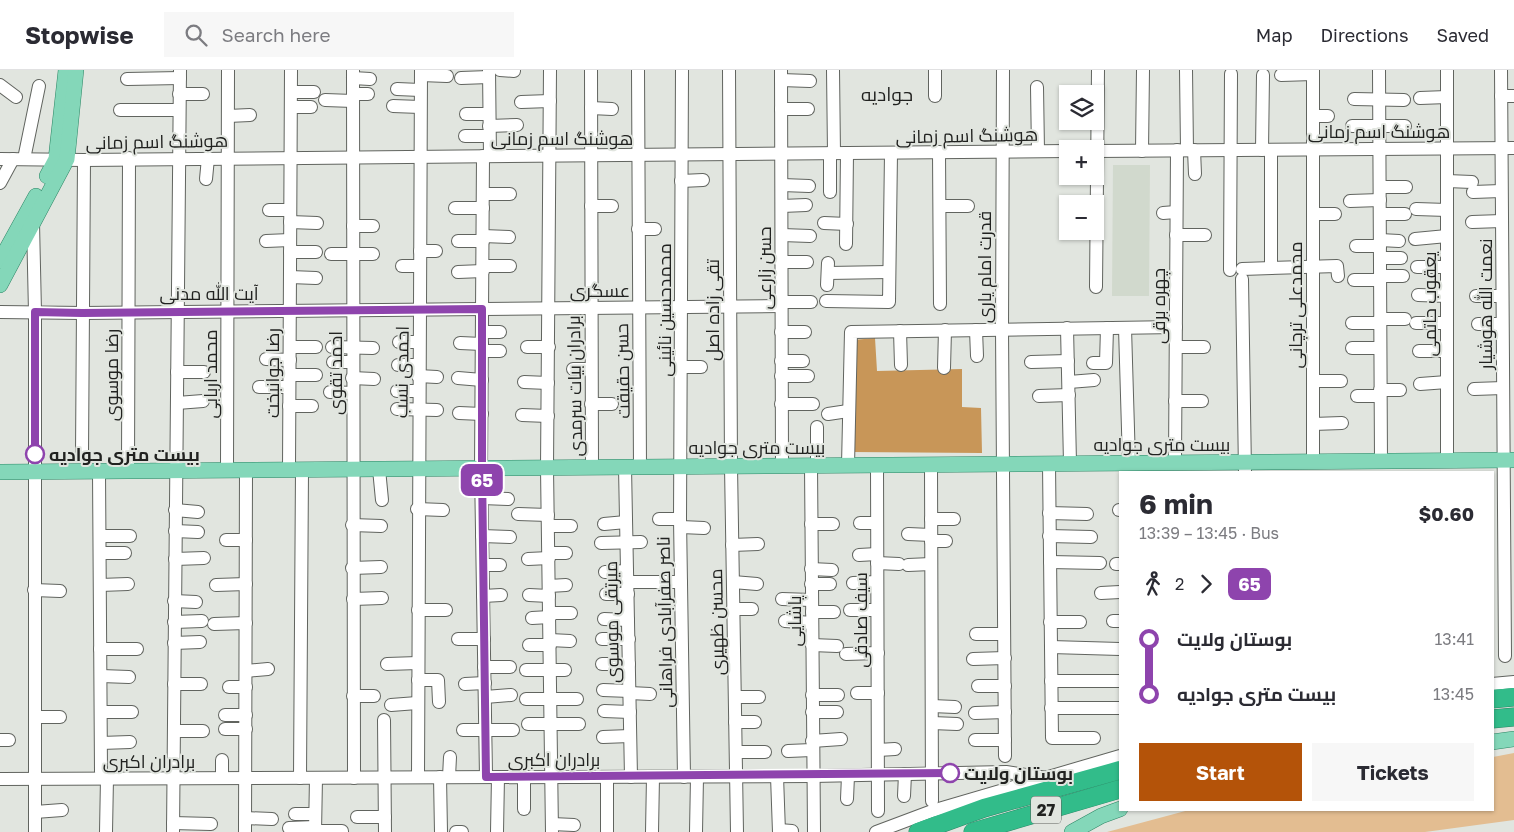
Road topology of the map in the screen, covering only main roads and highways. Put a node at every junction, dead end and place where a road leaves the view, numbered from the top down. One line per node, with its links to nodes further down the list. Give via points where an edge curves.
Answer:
1 (66, 70): 3 (main road)
2 (76, 70): 3 (main road)
3 (62, 159): 4 (main road); 5 (main road)
4 (0, 262)
5 (0, 285)
6 (1509, 460): 8 (main road, بیست متری جوادیه, via 1448,460)
7 (1307, 465): 11 (main road, بیست متری جوادیه); 12 (main road, بیست متری جوادیه)
8 (1427, 466): 12 (main road, بیست متری جوادیه, via 1381,461)
9 (1218, 467): 10 (main road, بیست متری جوادیه); 13 (main road, بیست متری جوادیه, via 1175,462)
10 (1245, 467): 11 (main road, بیست متری جوادیه)
11 (1270, 467)
12 (1360, 467)
13 (1150, 468): 14 (main road, بیست متری جوادیه, via 1129,463 1070,463)
14 (0, 472)
15 (1514, 697): 16 (highway)
16 (1494, 699)
17 (1514, 717): 18 (highway)
18 (1494, 719)
19 (1514, 739): 20 (main road)
20 (1494, 742)
21 (1119, 770): 24 (highway, 27, via 984,808)
22 (1119, 789): 25 (highway, 27)
23 (1119, 809): 26 (main road)
24 (918, 832)
25 (973, 832)
26 (1072, 832)

